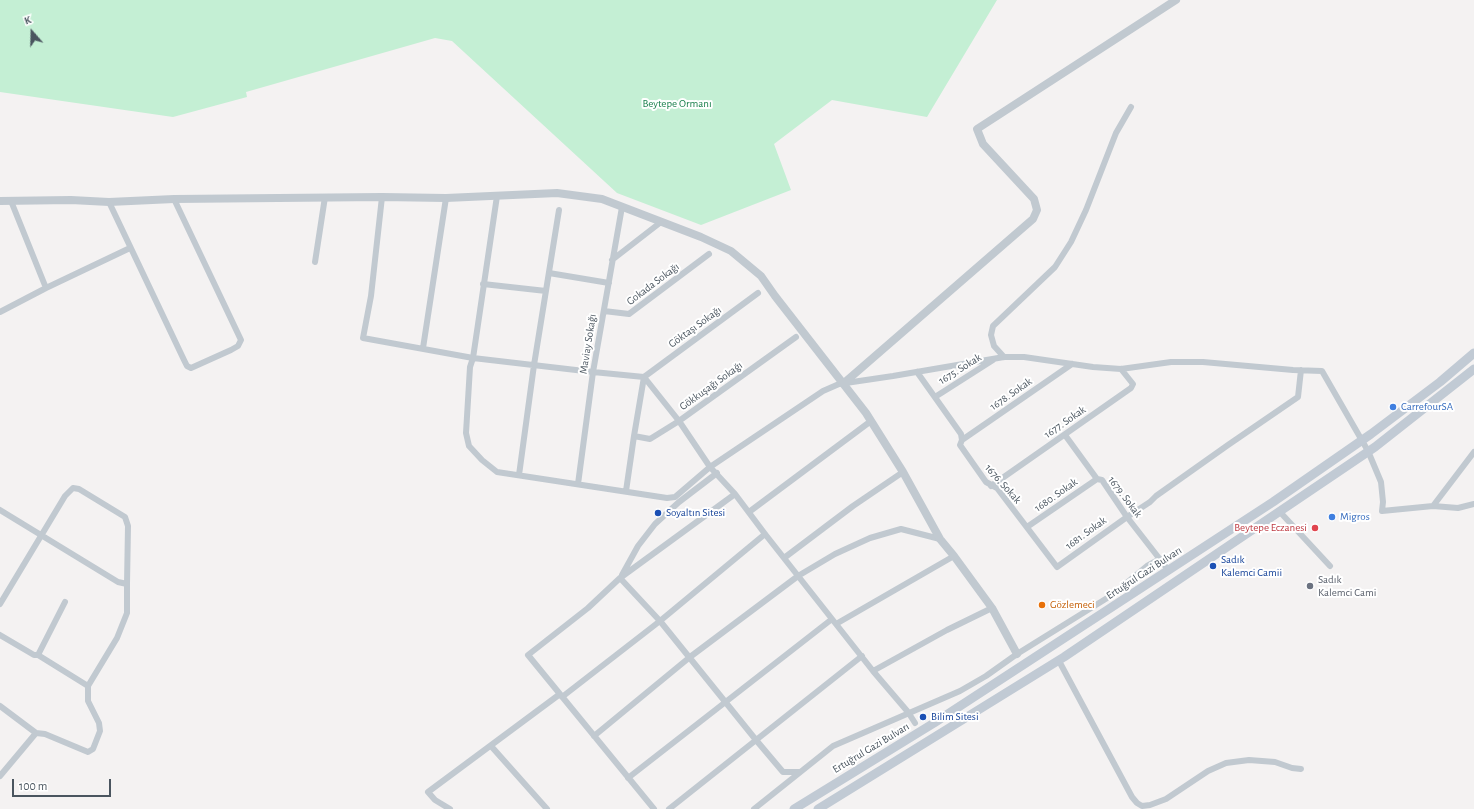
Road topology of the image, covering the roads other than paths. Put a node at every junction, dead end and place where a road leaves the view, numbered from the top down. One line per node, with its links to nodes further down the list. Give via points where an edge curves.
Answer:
1 (1176, 0): 40 (street, via 977,129 983,144 1034,199 1037,210 1033,219)
2 (1131, 107): 29 (street, via 1116,133 1071,242 1055,267 993,326 991,335 994,346)
3 (497, 196): 6 (street); 11 (street, via 557,193 602,199); 20 (street)
4 (325, 197): 5 (street); 7 (street); 17 (street)
5 (382, 197): 6 (street); 27 (street, via 371,296 363,338)
6 (446, 198): 27 (street)
7 (174, 199): 10 (street); 14 (street, via 241,340 238,346 191,368 187,366)
8 (0, 201): 9 (street)
9 (11, 201): 10 (street); 21 (street)
10 (109, 202): 14 (street)
11 (622, 207): 13 (street); 16 (street, Maviay Sokağı)
12 (559, 210): 18 (street)
13 (661, 222): 16 (street); 40 (street, via 731,251 755,270)
14 (130, 248): 21 (street)
15 (709, 254): 24 (street, Gokada Sokağı, via 629,314)
16 (612, 260): 19 (street, Maviay Sokağı)
17 (315, 262)
18 (549, 273): 19 (street); 22 (street)
19 (608, 283): 24 (street, Maviay Sokağı)
20 (483, 284): 22 (street); 30 (street)
21 (46, 288): 25 (street)
22 (546, 291): 33 (street)
23 (758, 293): 39 (street, Göktaşı Sokağı)
24 (604, 310): 37 (street, Maviay Sokağı)
25 (0, 312)
26 (796, 337): 42 (street, Gökkuşağı Sokağı)
27 (423, 348): 30 (street)
28 (1474, 353): 47 (main road, Ertuğrul Gazi Bulvarı)
29 (1004, 357): 31 (street); 32 (street, via 1024,357)
30 (473, 358): 33 (street); 53 (street, via 470,367 466,433 469,446 497,472)
31 (996, 358): 38 (street); 41 (street, 1675. Sokak)
32 (1072, 364): 34 (street); 46 (street, 1678. Sokak)
33 (534, 365): 37 (street); 53 (street)
34 (1121, 369): 36 (street, via 1171,362 1203,362); 44 (street, 1677. Sokak, via 1133,384 1131,388)
35 (1474, 369): 48 (main road)
36 (1301, 370): 47 (street, via 1322,371); 64 (street, 1681. Sokak, via 1298,397)
37 (593, 372): 39 (street); 55 (street, Maviay Sokağı)
38 (917, 372): 40 (street); 41 (street, 1676. Sokak)
39 (644, 377): 42 (street); 45 (street)
40 (844, 383): 43 (street); 50 (street, via 823,391)
41 (935, 397): 46 (street, 1676. Sokak, via 961,434)
42 (679, 421): 45 (street, Gökkuşağı Sokağı, via 650,439); 50 (street)
43 (872, 421): 51 (street); 62 (street)
44 (1065, 435): 54 (street, 1679. Sokak); 56 (street, 1677. Sokak)
45 (634, 436): 57 (street)
46 (962, 440): 56 (street, 1676. Sokak, via 960,446)
47 (1363, 440): 48 (street); 74 (main road, Ertuğrul Gazi Bulvarı)
48 (1368, 451): 60 (street, via 1381,482 1382,512); 63 (main road)
49 (1474, 452): 60 (street)
50 (710, 467): 52 (street); 57 (street, via 675,497)
51 (903, 472): 68 (street); 70 (street)
52 (717, 473): 58 (street); 76 (street, via 655,524 638,546)
53 (519, 475): 55 (street)
54 (1097, 478): 64 (street, 1679. Sokak, via 1102,480); 65 (street, 1680. Sokak)
55 (578, 484): 57 (street)
56 (991, 486): 65 (street, 1676. Sokak, via 997,488)
57 (626, 491)
58 (735, 494): 62 (street); 76 (street)
59 (1474, 504): 60 (street, via 1458,508)
60 (1433, 506)
61 (0, 510): 67 (street)
62 (749, 512): 66 (street)
63 (1280, 512): 73 (street); 88 (main road)
64 (1127, 516): 71 (street, 1679. Sokak); 72 (street, 1681. Sokak)
65 (1027, 527): 72 (street, 1676. Sokak)
66 (765, 534): 70 (street); 81 (street)
67 (41, 535): 77 (street, via 118,582); 77 (street, via 65,496 73,488 79,489 125,518 128,526); 79 (street)
68 (940, 539): 69 (street); 75 (street, via 901,529 870,538 835,554)
69 (954, 556): 80 (street); 82 (street)
70 (784, 558): 75 (street)
71 (1160, 559): 74 (street, 1679. Sokak); 84 (street, via 1147,566 1112,595)
72 (1057, 566)
73 (1330, 566)
74 (1170, 571): 96 (main road, Ertuğrul Gazi Bulvarı)
75 (798, 576): 82 (street); 87 (street)
76 (620, 578): 81 (street); 91 (street, via 588,608 528,654)
77 (128, 584): 90 (street, via 127,613 117,638)
78 (65, 602): 85 (street)
79 (0, 604)
80 (992, 608): 84 (street); 89 (street)
81 (660, 621): 87 (street); 91 (street)
82 (834, 621): 86 (street); 92 (street)
83 (0, 635): 85 (street)
84 (1017, 654): 94 (street, via 960,691)
85 (38, 655): 90 (street)
86 (862, 656): 89 (street); 100 (street)
87 (690, 657): 92 (street); 98 (street)
88 (1059, 660): 102 (street, via 1132,797 1142,806 1166,799 1208,771 1226,763 1255,760); 112 (main road)
89 (873, 671): 94 (street)
90 (88, 686): 97 (street, via 88,701 100,730 93,749 88,752 45,734)
91 (561, 696): 98 (street); 101 (street)
92 (725, 703): 100 (street); 105 (street)
93 (0, 706): 97 (street)
94 (908, 712): 95 (street); 103 (street, via 833,746)
95 (916, 723): 96 (street); 99 (street)
96 (934, 724): 99 (main road, Ertuğrul Gazi Bulvarı)
97 (36, 733): 104 (street)
98 (594, 736): 105 (street)
99 (910, 739): 111 (main road, Ertuğrul Gazi Bulvarı)
100 (756, 740): 103 (street, via 783,772); 109 (street)
101 (491, 746): 106 (street, via 428,792 435,800); 107 (street)
102 (1301, 769)
103 (800, 772): 110 (street)
104 (0, 776)
105 (628, 778): 108 (street)
106 (450, 809)
107 (547, 809)
108 (654, 809)
109 (669, 809)
110 (754, 809)
111 (794, 809)
112 (818, 809)

